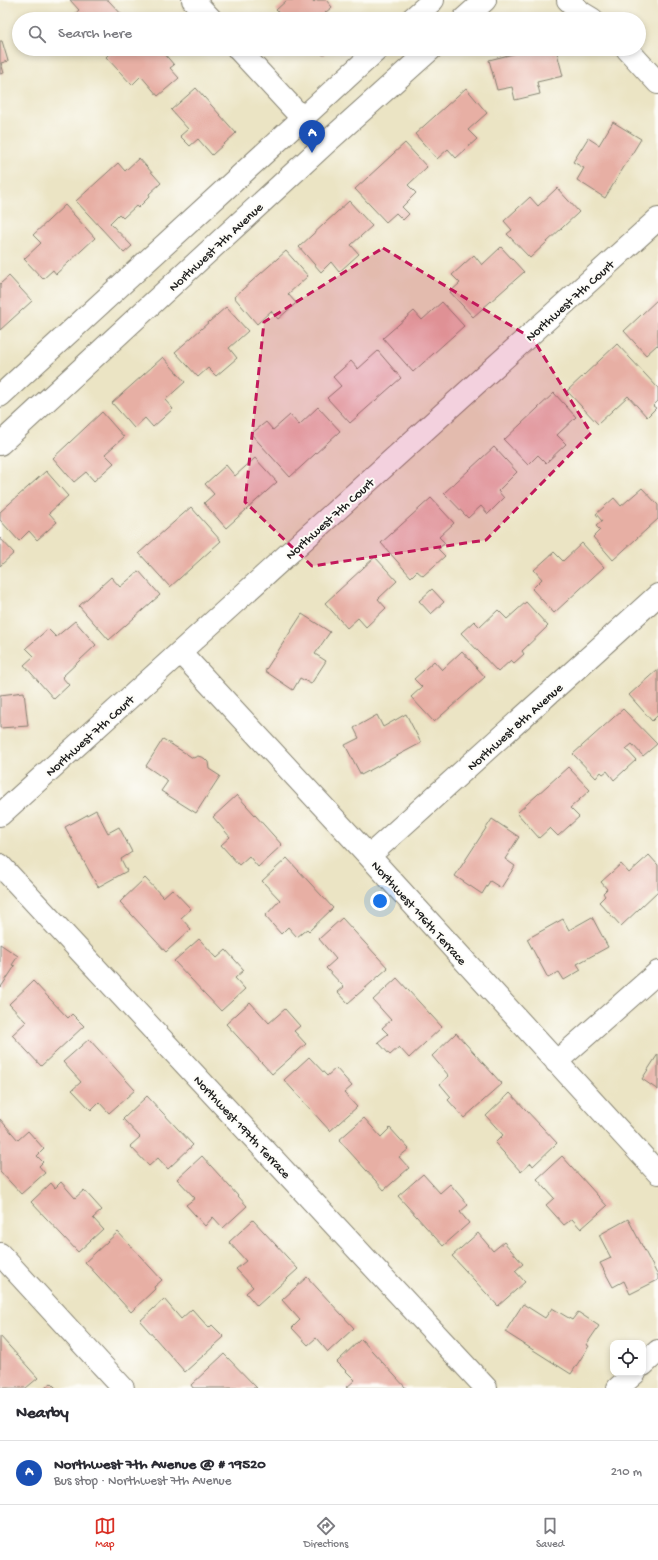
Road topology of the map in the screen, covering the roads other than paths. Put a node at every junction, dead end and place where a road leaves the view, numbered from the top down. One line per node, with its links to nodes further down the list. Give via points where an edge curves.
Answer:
1 (193, 0): 6 (street)
2 (433, 0): 7 (street)
3 (485, 0): 8 (street)
4 (568, 0): 9 (street)
5 (592, 0): 10 (street)
6 (204, 12)
7 (420, 12)
8 (472, 12)
9 (581, 12)
10 (598, 12)
11 (244, 56): 16 (street)
12 (370, 56): 16 (street)
13 (423, 56): 19 (street, Northwest 7th Avenue)
14 (634, 56): 15 (street)
15 (658, 82)
16 (302, 118): 18 (street)
17 (658, 219): 21 (street, Northwest 7th Court)
18 (0, 396)
19 (0, 444)
20 (658, 595): 23 (street, Northwest 8th Avenue)
21 (180, 653): 22 (street, Northwest 7th Court); 23 (street, Northwest 196th Terrace)
22 (0, 815)
23 (369, 856): 26 (street, Northwest 196th Terrace)
24 (0, 865): 33 (street, Northwest 197th Terrace)
25 (658, 972): 26 (street)
26 (556, 1062): 27 (street, Northwest 196th Terrace)
27 (658, 1173)
28 (0, 1254): 32 (street)
29 (658, 1351): 30 (street)
30 (646, 1362)
31 (631, 1376): 34 (street)
32 (123, 1388)
33 (486, 1388)
34 (618, 1388)

